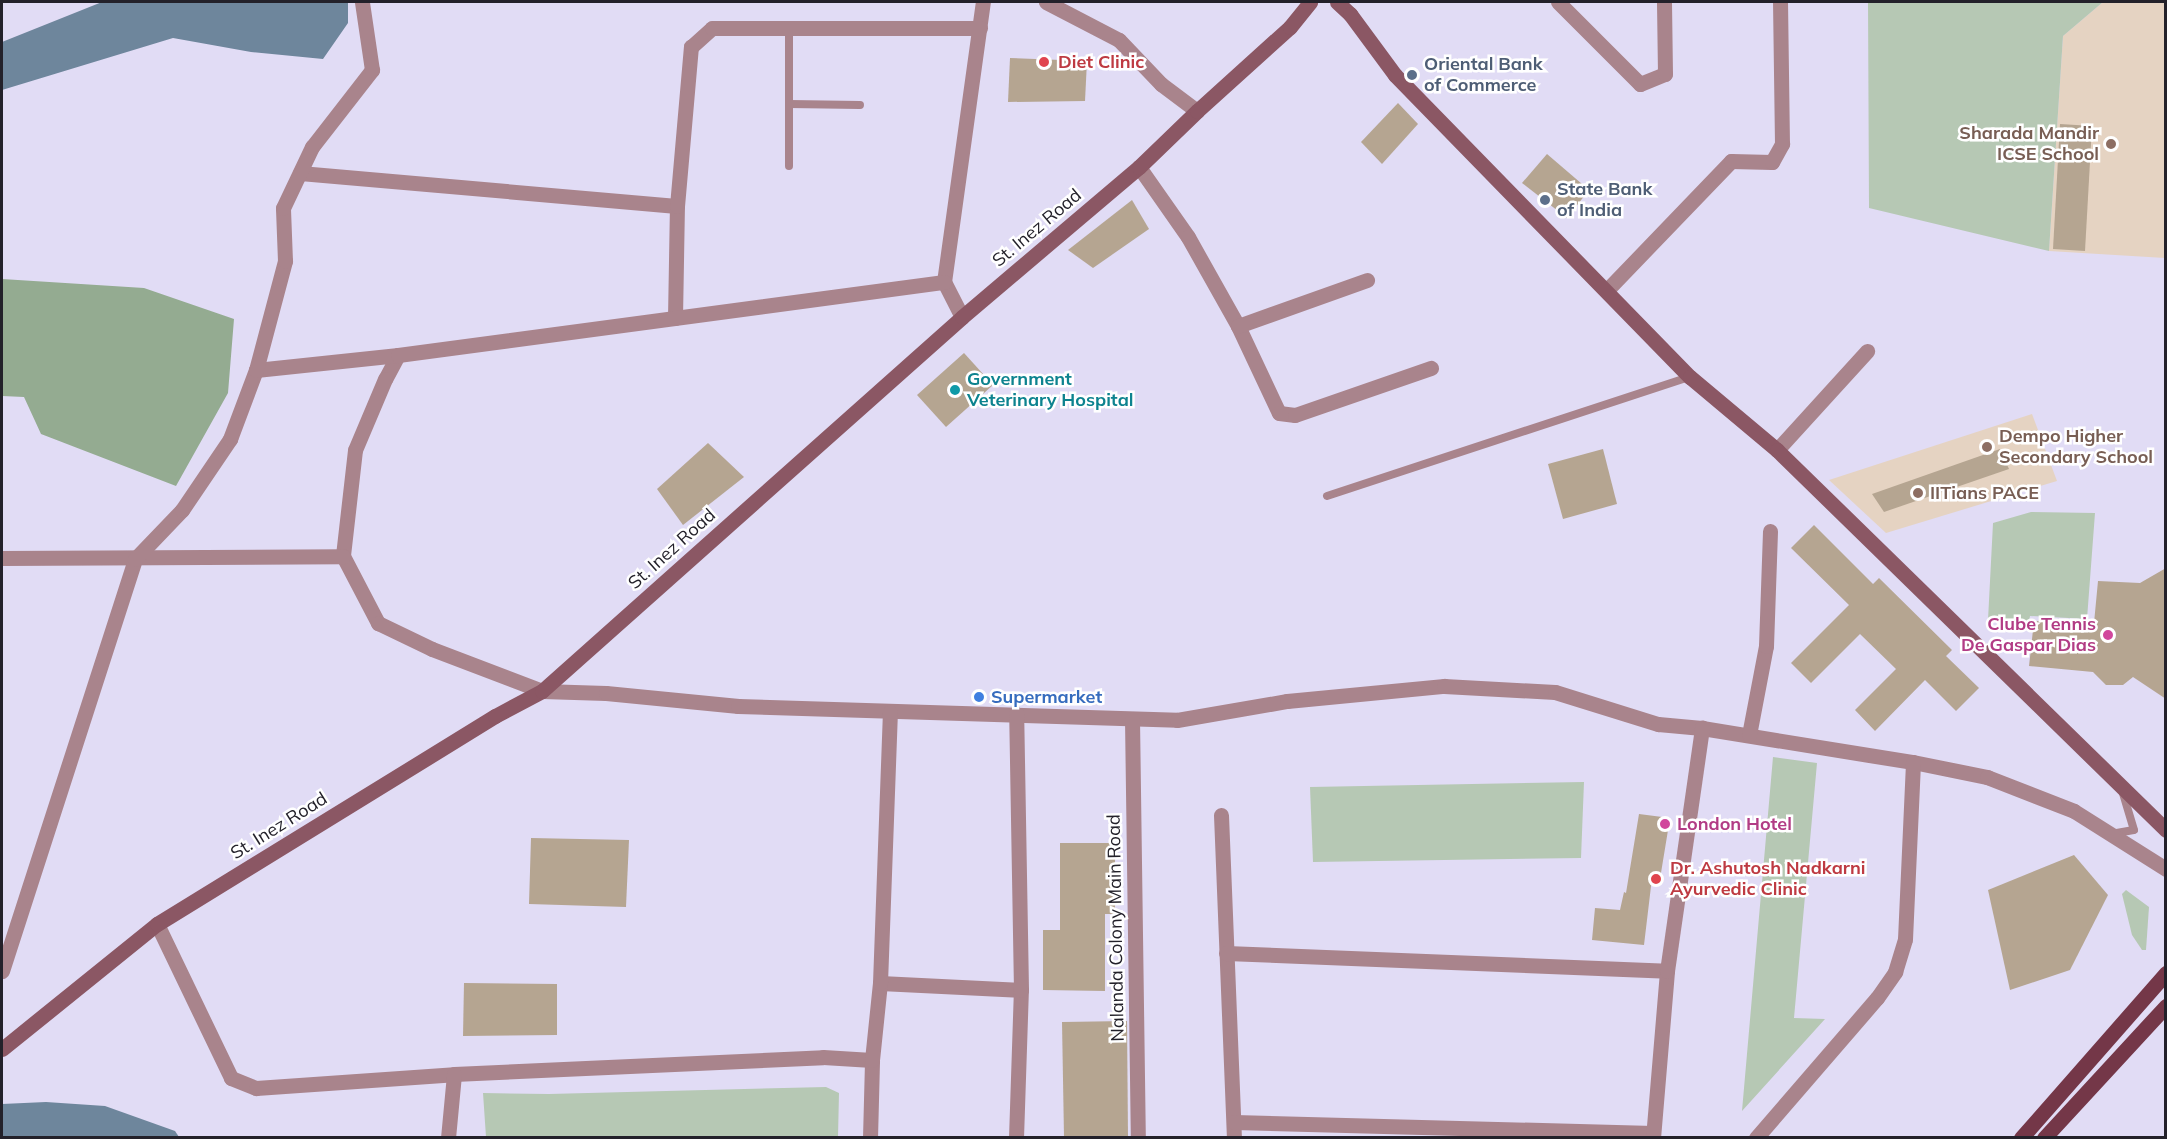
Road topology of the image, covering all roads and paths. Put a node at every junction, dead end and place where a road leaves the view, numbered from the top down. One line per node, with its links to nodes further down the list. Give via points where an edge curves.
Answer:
1 (362, 2): 16 (street, via 372,70 312,147)
2 (983, 2): 10 (street)
3 (1046, 2): 13 (street, via 1119,40 1161,84)
4 (1310, 2): 13 (main road, St. Inez Road, via 1290,27)
5 (1337, 2): 20 (main road, via 1395,75)
6 (1558, 2): 7 (street, via 1640,84 1665,74)
7 (1664, 2)
8 (1780, 2): 20 (street, via 1782,144 1772,162 1731,161)
9 (789, 28): 10 (street); 11 (lane); 17 (street, via 712,28 691,47)
10 (980, 28): 19 (street)
11 (789, 104): 12 (lane); 14 (lane)
12 (860, 105)
13 (1197, 111): 15 (main road, St. Inez Road)
14 (789, 166)
15 (1139, 167): 21 (main road, St. Inez Road); 23 (street, via 1188,237)
16 (300, 173): 17 (street); 27 (street, via 283,208 285,261)
17 (677, 206): 22 (street)
18 (1367, 280): 23 (street)
19 (944, 282): 21 (street); 22 (street)
20 (1607, 290): 28 (main road)
21 (962, 317): 35 (main road, St. Inez Road)
22 (675, 318): 25 (street)
23 (1238, 326): 26 (street, via 1280,413 1287,415)
24 (1867, 351): 29 (street)
25 (398, 355): 27 (street); 32 (street, via 356,450)
26 (1431, 368)
27 (256, 370): 34 (street, via 230,439 182,510)
28 (1690, 377): 29 (main road); 30 (lane)
29 (1777, 450): 42 (main road)
30 (1328, 496)
31 (1770, 531): 40 (street, via 1766,646)
32 (343, 556): 34 (street); 35 (street, via 378,623)
33 (2, 558): 34 (street)
34 (135, 559): 49 (street)
35 (542, 691): 36 (street, via 738,706); 47 (main road, St. Inez Road)
36 (890, 712): 37 (street); 52 (street)
37 (1016, 714): 38 (street); 53 (street)
38 (1132, 719): 39 (street, via 1177,720 1287,701 1444,686 1555,692 1658,724); 63 (street, Nalanda Colony Main Road)
39 (1702, 728): 40 (street); 50 (street)
40 (1749, 735): 41 (street)
41 (1912, 762): 45 (street, via 1987,777 2074,811); 64 (street, via 1905,939 1895,972)
42 (2121, 787): 44 (main road); 45 (lane, via 2134,830)
43 (1221, 815): 48 (street)
44 (2166, 830)
45 (2110, 834): 46 (street)
46 (2166, 869)
47 (157, 924): 55 (main road, St. Inez Road); 57 (street, via 231,1078 256,1088)
48 (1226, 953): 50 (street); 58 (street)
49 (2, 971)
50 (1667, 971): 59 (street)
51 (2166, 973): 65 (main road)
52 (880, 983): 53 (street); 56 (street)
53 (1021, 990): 62 (street)
54 (2166, 1006): 66 (main road)
55 (2, 1049)
56 (873, 1060): 57 (street, via 823,1057); 61 (street)
57 (454, 1074): 60 (street)
58 (1234, 1130): 59 (street)
59 (1653, 1135)
60 (448, 1137)
61 (870, 1137)
62 (1016, 1137)
63 (1138, 1137)
64 (1756, 1137)
65 (2021, 1137)
66 (2044, 1137)

